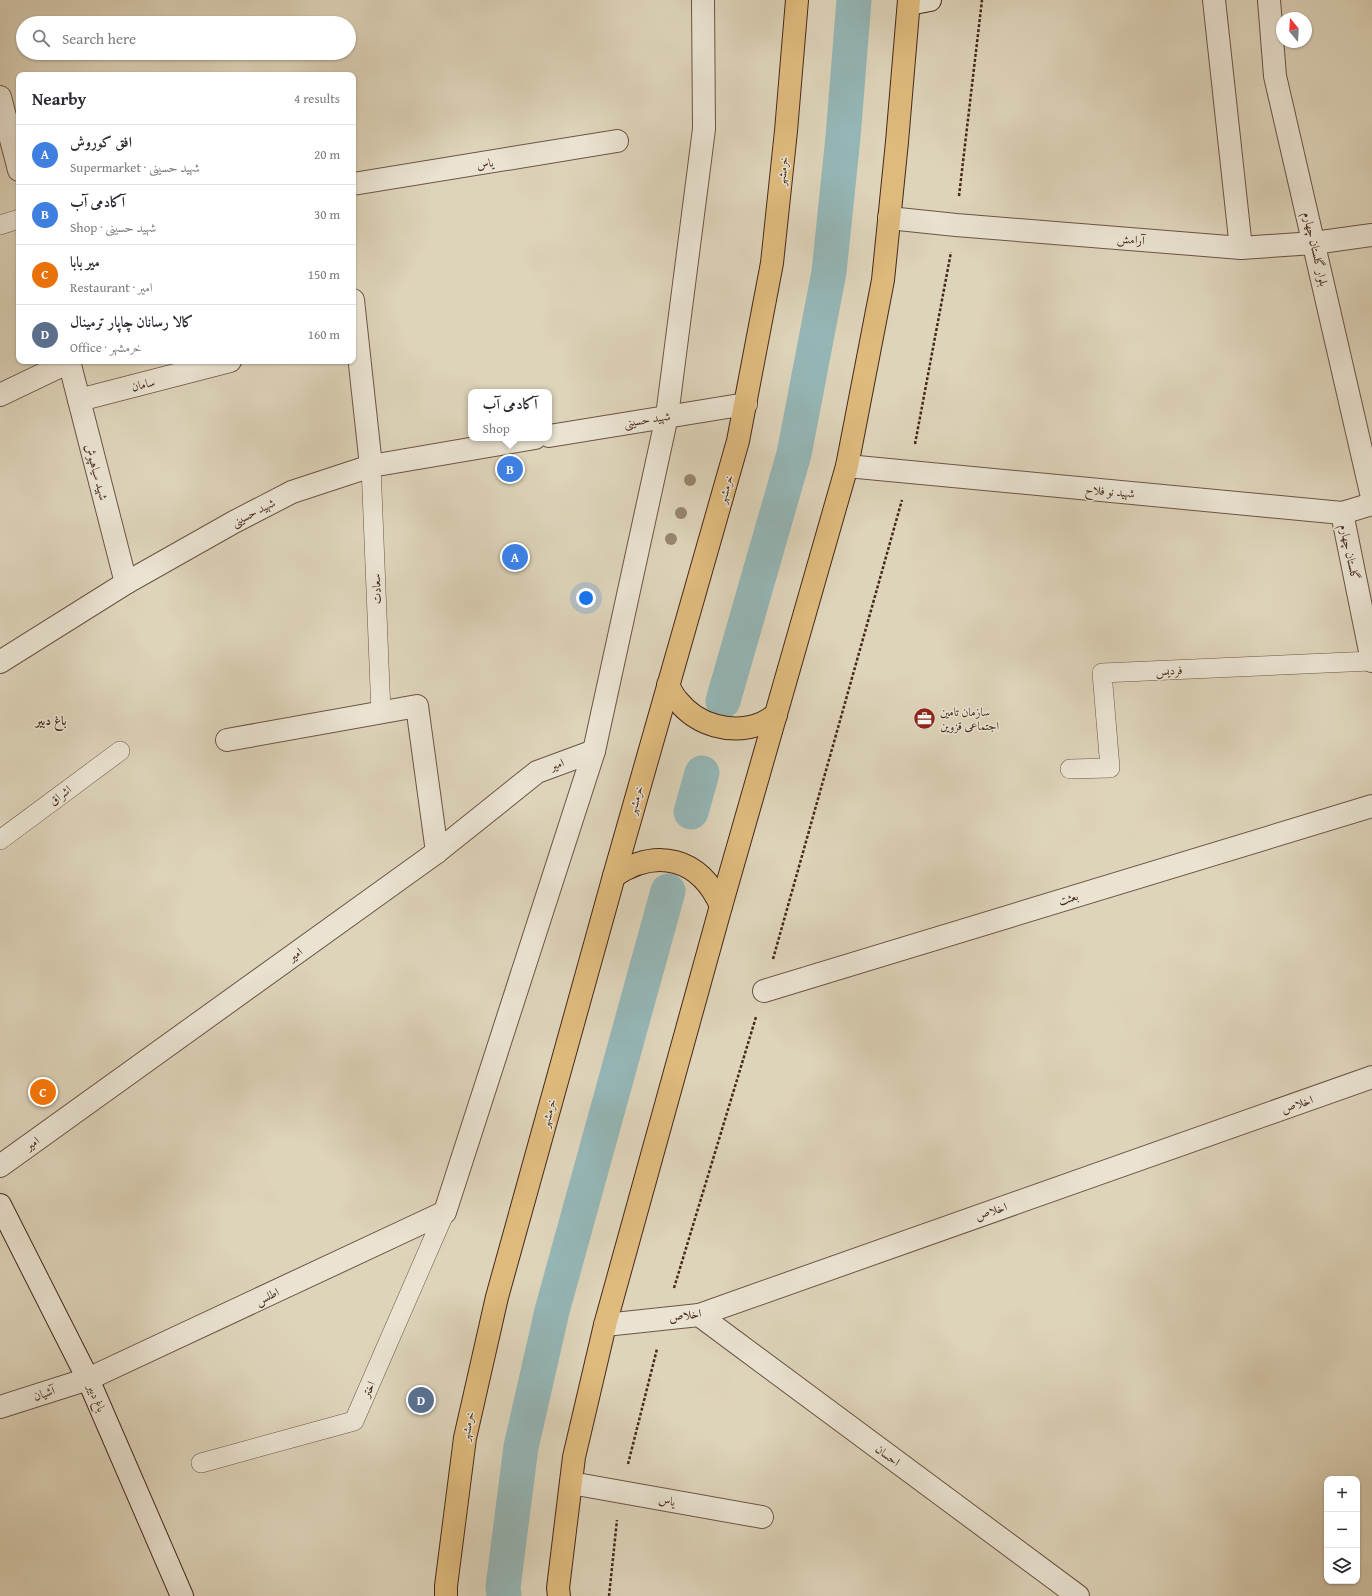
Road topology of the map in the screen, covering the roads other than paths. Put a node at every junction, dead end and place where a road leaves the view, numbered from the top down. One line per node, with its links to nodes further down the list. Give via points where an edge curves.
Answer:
1 (703, 0): 23 (street, via 704,129)
2 (797, 0): 22 (main road, خرمشهر, via 772,263)
3 (1214, 0): 15 (street)
4 (1269, 0): 14 (street, بلوار گلستان چهارم, via 1275,76)
5 (916, 1): 10 (main road)
6 (0, 97): 7 (street)
7 (15, 135)
8 (617, 141): 9 (street, یاس)
9 (356, 184)
10 (889, 218): 15 (street, آرامش); 27 (main road, via 883,280)
11 (16, 220): 12 (lane)
12 (0, 225)
13 (1372, 235): 14 (street, آرامش)
14 (1314, 243): 15 (street, آرامش); 28 (street, بلوار گلستان چهارم)
15 (1241, 248)
16 (356, 338): 26 (street)
17 (65, 364): 20 (street)
18 (70, 364): 21 (street, شهید سیاهپوش)
19 (218, 364): 21 (street, سامان)
20 (0, 395)
21 (79, 400): 31 (street, شهید سیاهپوش)
22 (746, 404): 23 (street, شهید حسینی); 34 (main road, خرمشهر, via 738,441)
23 (666, 416): 24 (street, شهید حسینی); 39 (street)
24 (552, 435)
25 (517, 441): 26 (street, شهید حسینی)
26 (371, 466): 31 (street, شهید حسینی, via 292,492); 35 (lane, سعادت)
27 (847, 466): 30 (street, شهید نو فلاح); 36 (main road)
28 (1372, 497)
29 (1372, 504): 30 (street, شهید نو فلاح)
30 (1342, 513): 32 (street, گلستان چهارم)
31 (126, 583): 33 (street, شهید حسینی)
32 (1372, 661): 40 (lane, فردیس, via 1102,673 1110,768)
33 (0, 662)
34 (668, 685): 36 (main road, via 690,714 706,723 724,728 742,728 760,724); 44 (main road, خرمشهر)
35 (381, 713): 37 (street); 43 (street, via 417,706)
36 (776, 715): 45 (main road)
37 (227, 740)
38 (120, 751): 42 (lane, اشراق)
39 (594, 751): 43 (street, امیر, via 537,772); 50 (street)
40 (1070, 769)
41 (1372, 806): 46 (street, بعثت)
42 (0, 840)
43 (437, 852): 48 (street, امیر)
44 (614, 876): 45 (main road, via 627,867 643,861 675,862 704,878); 59 (main road, خرمشهر, via 497,1297 477,1380 464,1438)
45 (721, 906): 52 (main road)
46 (764, 991)
47 (1372, 1077): 51 (street, اخلاص)
48 (0, 1166)
49 (0, 1205): 53 (street, باغ دبیر)
50 (445, 1212): 53 (street, اطلس); 55 (lane, اختر, via 354,1421)
51 (699, 1315): 52 (street, اخلاص); 61 (street, احسان)
52 (605, 1325): 56 (main road, via 574,1457)
53 (88, 1379): 54 (street, آشیان); 58 (street, باغ دبیر)
54 (0, 1407)
55 (201, 1463)
56 (571, 1483): 57 (street, یاس); 60 (main road)
57 (762, 1517)
58 (182, 1596)
59 (446, 1596)
60 (559, 1596)
61 (1078, 1596)

